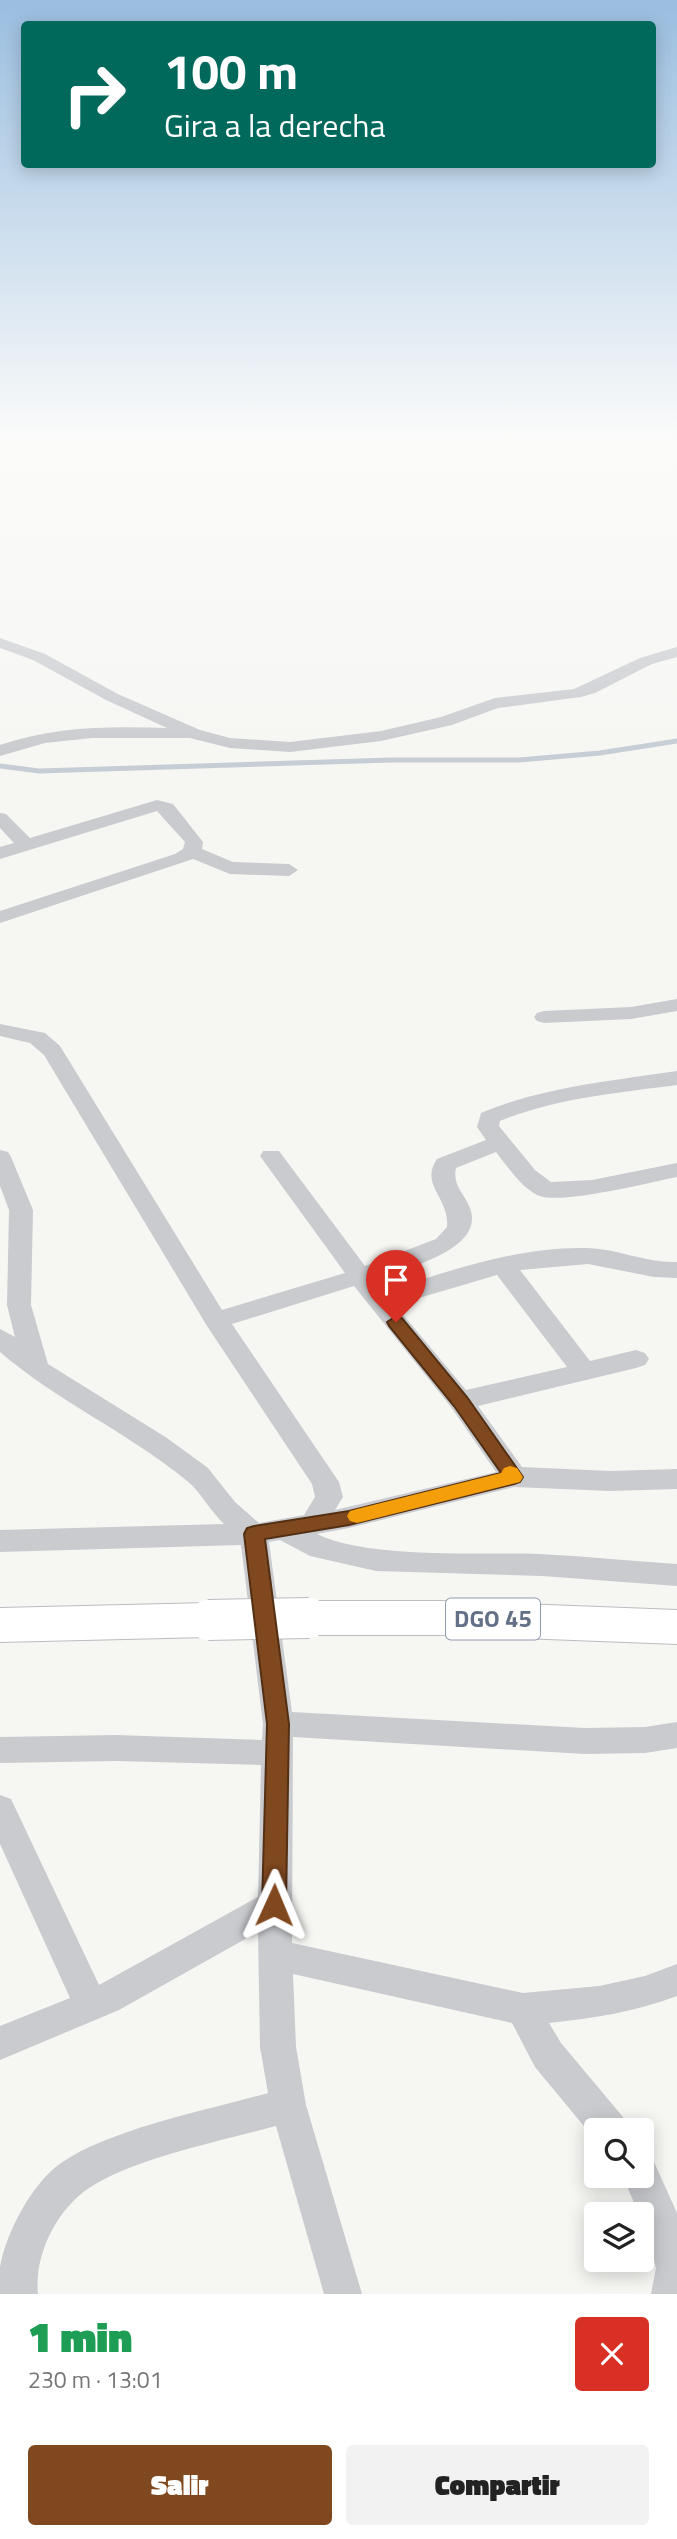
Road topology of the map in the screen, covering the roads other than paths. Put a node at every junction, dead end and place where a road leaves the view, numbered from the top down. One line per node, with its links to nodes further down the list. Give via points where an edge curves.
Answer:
1 (0, 643): 3 (street, via 39,657)
2 (677, 652): 3 (street, via 629,668 589,690 495,703 446,721 381,736 290,747 230,743)
3 (194, 734): 4 (street, via 95,733)
4 (0, 751)
5 (0, 818): 6 (street)
6 (26, 844): 7 (street, via 156,805 167,808 188,831 194,842); 8 (street)
7 (192, 851): 9 (street, via 230,868); 10 (street, via 160,866)
8 (0, 853)
9 (289, 870)
10 (0, 917)
11 (677, 1005): 12 (street, via 631,1013)
12 (544, 1017)
13 (0, 1030): 23 (street, via 37,1038 52,1051)
14 (677, 1077): 15 (street, via 502,1111 489,1118 488,1128)
15 (498, 1143): 18 (street, via 546,1190 592,1187); 21 (street, via 445,1164 441,1175 444,1188 460,1211 459,1229 445,1244)
16 (271, 1156): 21 (street)
17 (0, 1157): 26 (street, via 21,1210 19,1305)
18 (677, 1170)
19 (505, 1268): 20 (street, via 591,1256 648,1269); 22 (street, via 447,1280); 27 (street)
20 (677, 1270)
21 (361, 1276): 22 (street); 23 (street)
22 (379, 1303): 28 (street)
23 (216, 1320): 31 (street, via 325,1482 329,1497)
24 (0, 1338): 26 (street)
25 (636, 1359): 27 (street)
26 (36, 1369): 32 (street, via 157,1445 198,1475 225,1509)
27 (585, 1372): 28 (street)
28 (460, 1401): 29 (street)
29 (514, 1477): 30 (street); 31 (street, via 349,1518)
30 (677, 1479)
31 (314, 1522): 32 (street)
32 (268, 1531): 33 (street); 34 (street, via 376,1560); 38 (street)
33 (0, 1541)
34 (677, 1575)
35 (0, 1625): 36 (highway, DGO 45, bridge, via 309,1618)
36 (677, 1627)
37 (677, 1735): 38 (street, via 585,1741)
38 (278, 1739): 39 (street); 41 (street)
39 (0, 1750)
40 (0, 1810): 44 (street)
41 (274, 1905): 42 (street); 44 (street)
42 (276, 1954): 45 (street); 47 (street, via 278,2047)
43 (677, 1980): 45 (street, via 599,2002)
44 (91, 2006): 46 (street)
45 (523, 2009): 48 (street, via 548,2055)
46 (0, 2042)
47 (288, 2105): 51 (street, via 106,2158 74,2176 52,2196 33,2228); 52 (street)
48 (600, 2118)
49 (647, 2188): 50 (street, via 667,2234)
50 (674, 2276)
51 (12, 2283)
52 (343, 2294)

